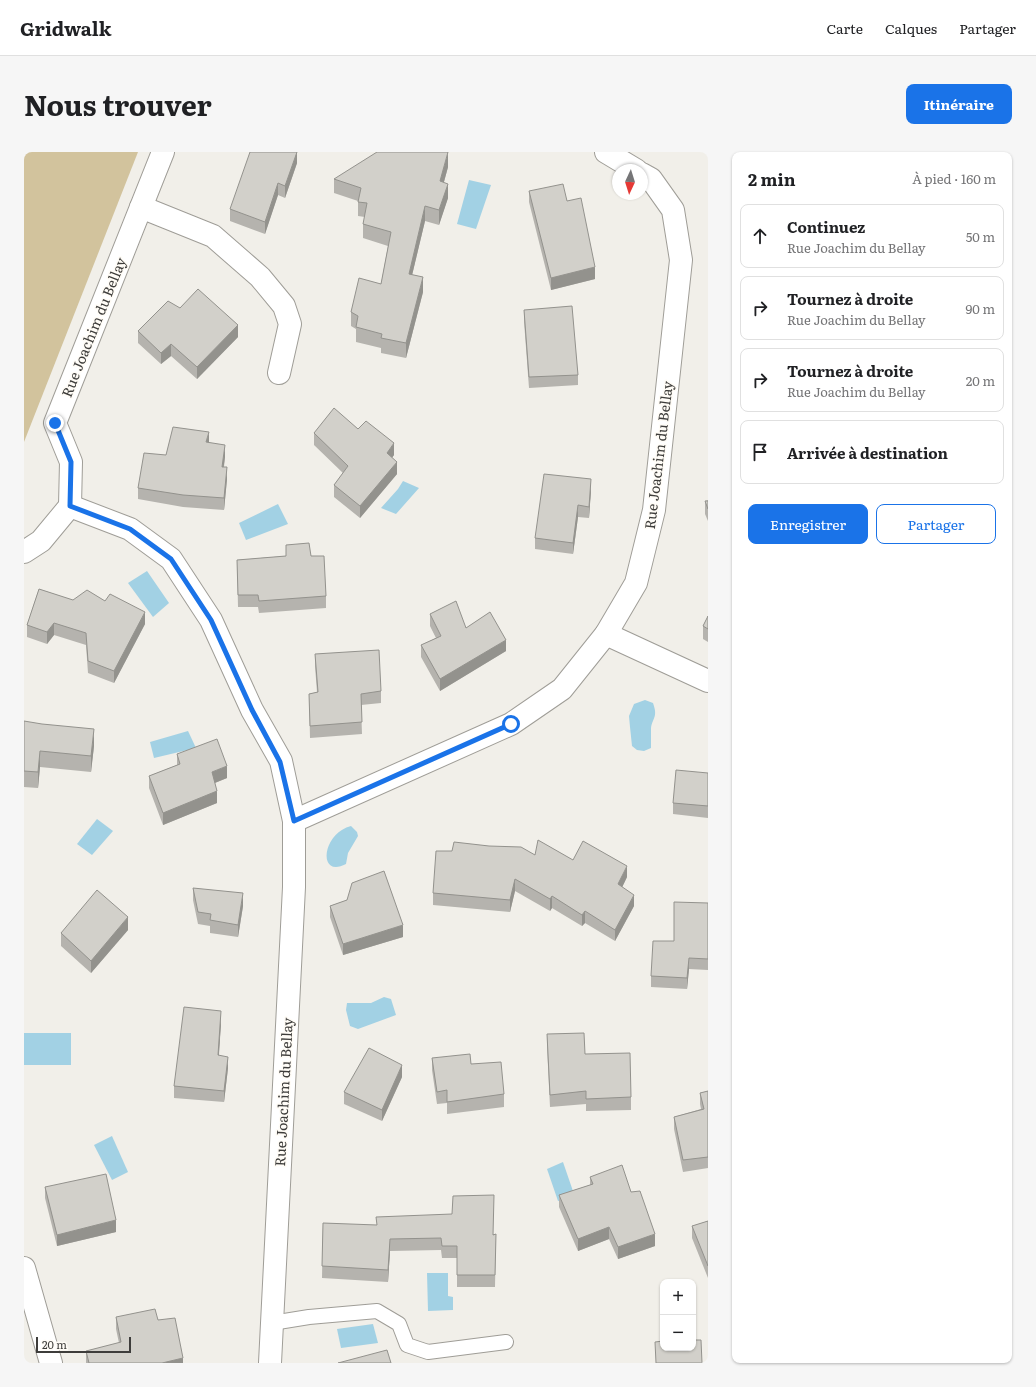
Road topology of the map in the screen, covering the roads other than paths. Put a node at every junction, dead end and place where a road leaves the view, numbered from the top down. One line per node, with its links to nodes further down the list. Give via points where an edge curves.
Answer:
1 (163, 152): 5 (street, Rue Joachim du Bellay)
2 (606, 152): 3 (street)
3 (626, 164)
4 (648, 178): 9 (street, Rue Joachim du Bellay, via 673,210 681,260 654,510 636,583)
5 (141, 207): 6 (street, via 213,236 260,277 284,306 290,324); 7 (street, Rue Joachim du Bellay, via 55,423 71,462)
6 (279, 373)
7 (70, 506): 8 (street, via 41,541); 11 (street, Rue Joachim du Bellay, via 130,529 171,559 211,620 252,710 280,762)
8 (24, 552)
9 (606, 634): 10 (street); 11 (street, Rue Joachim du Bellay, via 562,688 511,724)
10 (708, 681)
11 (294, 821): 13 (street, Rue Joachim du Bellay, via 294,887)
12 (24, 1268): 15 (street)
13 (272, 1322): 14 (lane, via 377,1311 399,1324 407,1345 428,1352); 16 (street, Rue Joachim du Bellay)
14 (506, 1342)
15 (51, 1363)
16 (270, 1363)

